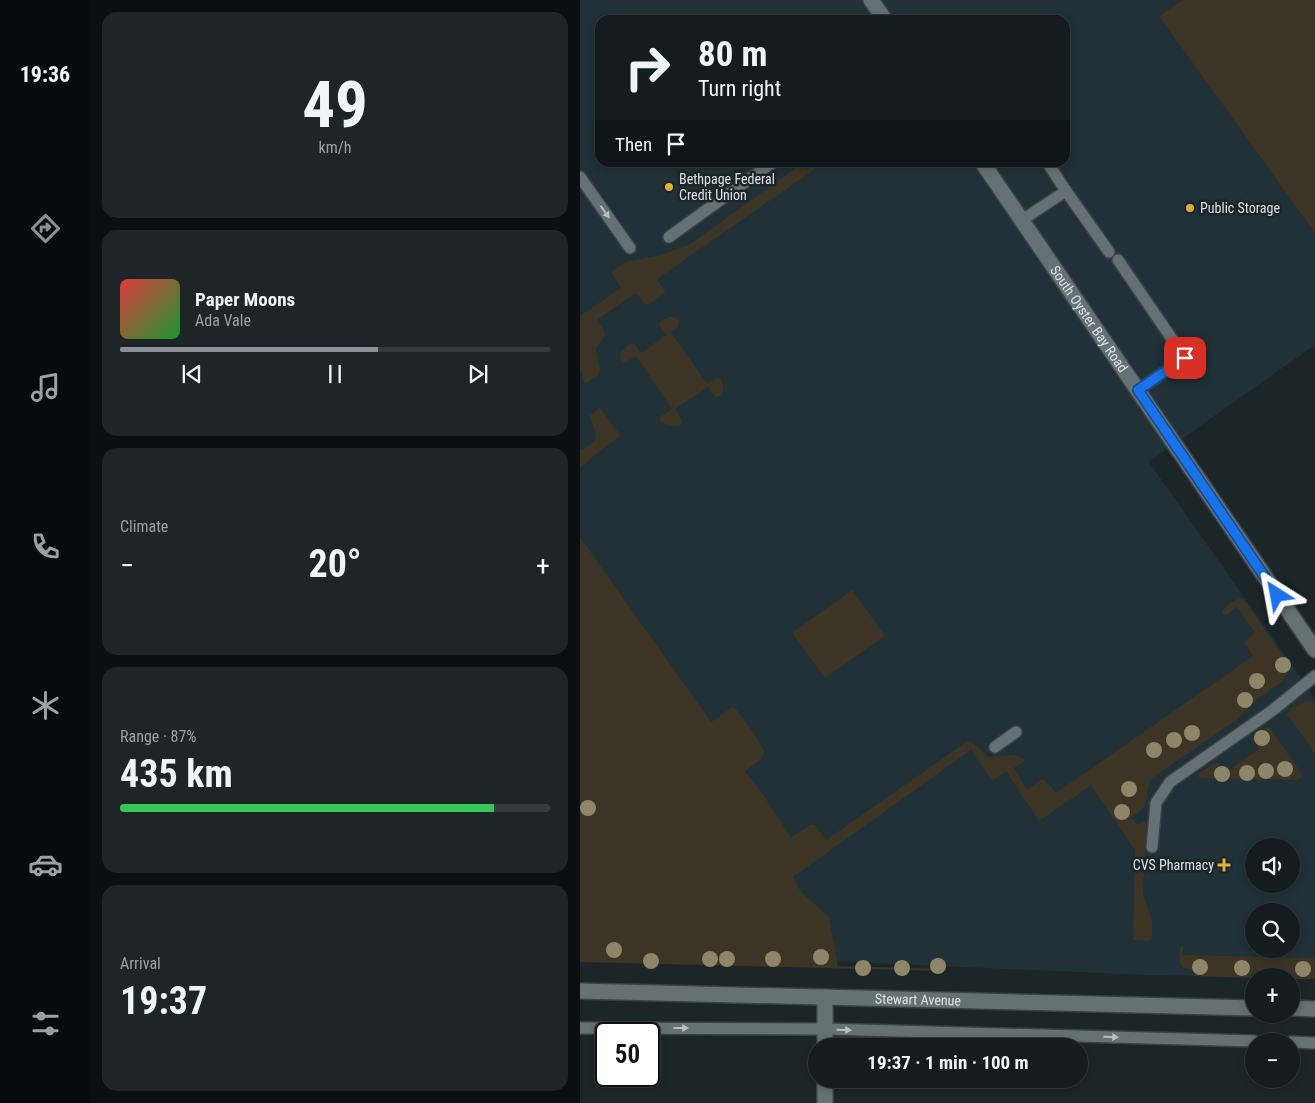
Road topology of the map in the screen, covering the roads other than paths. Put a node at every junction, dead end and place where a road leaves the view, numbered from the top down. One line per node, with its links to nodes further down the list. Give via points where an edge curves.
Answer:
1 (871, 0): 2 (main road)
2 (882, 15)
3 (766, 167): 9 (lane)
4 (985, 167): 8 (main road, South Oyster Bay Road)
5 (1049, 167): 7 (lane)
6 (580, 177): 10 (lane, one-way to 10)
7 (1066, 191): 8 (lane); 11 (lane)
8 (1022, 220): 13 (main road, South Oyster Bay Road)
9 (669, 237)
10 (630, 248)
11 (1109, 252)
12 (1118, 260): 13 (lane, via 1185,358)
13 (1138, 390): 14 (main road, South Oyster Bay Road)
14 (1315, 650)
15 (1315, 676): 18 (lane, via 1273,710 1170,782 1156,803)
16 (1016, 732): 17 (lane)
17 (995, 747)
18 (1152, 847)
19 (580, 991): 20 (main road, Stewart Avenue)
20 (825, 997): 21 (main road, Stewart Avenue); 25 (main road)
21 (1245, 1008)
22 (1300, 1008): 23 (main road)
23 (1315, 1009)
24 (580, 1028): 25 (lane, one-way to 25)
25 (825, 1029): 26 (main road); 27 (lane, one-way to 27)
26 (825, 1038)
27 (1245, 1041)
28 (1300, 1042): 29 (lane)
29 (1315, 1043)
30 (825, 1088): 31 (main road)
31 (825, 1103)

